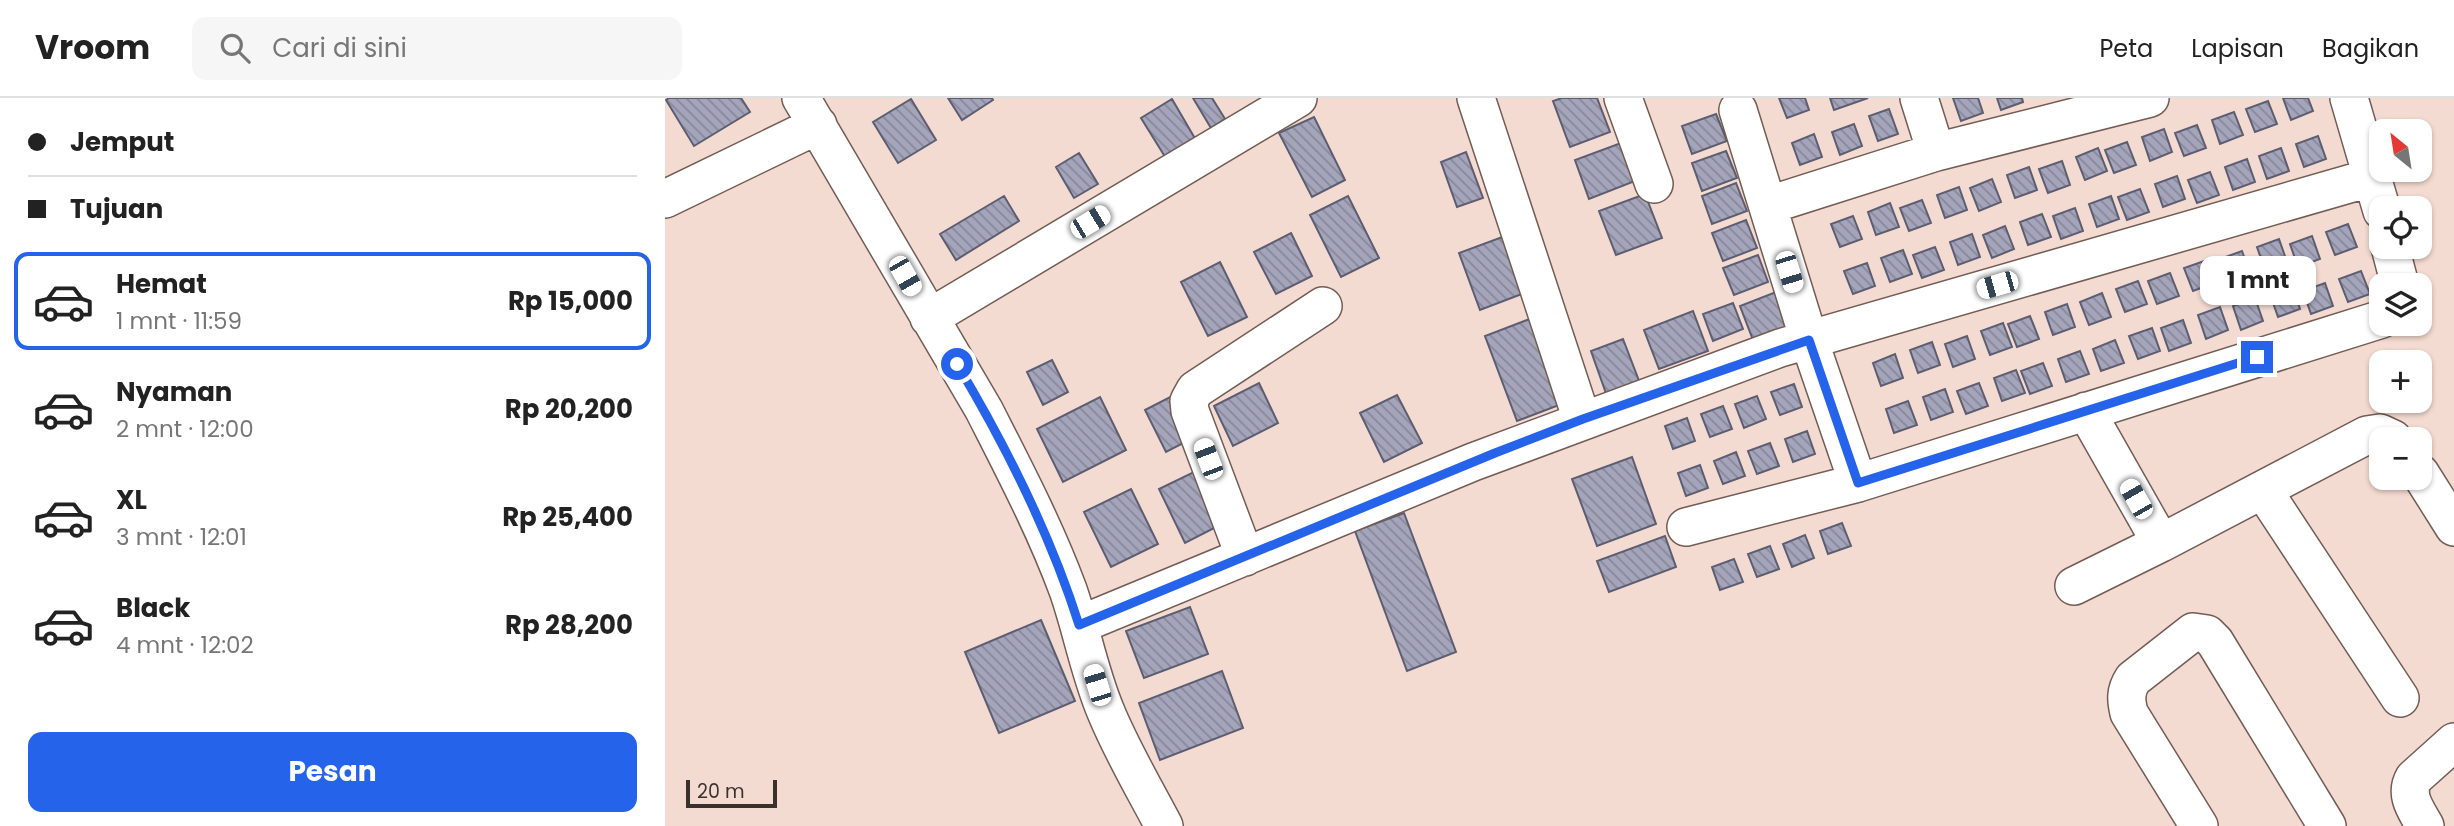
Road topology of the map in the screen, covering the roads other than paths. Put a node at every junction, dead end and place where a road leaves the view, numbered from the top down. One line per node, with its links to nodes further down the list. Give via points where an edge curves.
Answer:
1 (1298, 98): 15 (street)
2 (1476, 98): 19 (street)
3 (1623, 98): 10 (street)
4 (1919, 98): 9 (street)
5 (2349, 98): 11 (street)
6 (2146, 99): 9 (street)
7 (1738, 110): 13 (street)
8 (809, 111): 12 (street); 15 (street)
9 (1936, 152): 13 (street)
10 (1654, 184)
11 (2378, 194): 17 (street)
12 (665, 198)
13 (1769, 205): 17 (street)
14 (1323, 306): 27 (street, via 1191,395 1189,411)
15 (929, 318): 29 (street, via 1008,457 1045,534)
16 (2369, 323): 18 (street)
17 (1809, 340): 19 (street); 21 (street)
18 (2086, 411): 21 (street); 26 (street)
19 (1583, 419): 27 (street)
20 (2369, 435): 22 (street)
21 (1858, 483): 24 (street)
22 (2263, 490): 26 (street); 30 (street)
23 (2431, 490): 25 (street)
24 (1686, 527)
25 (2454, 527)
26 (2161, 543): 28 (street)
27 (1245, 556): 29 (street)
28 (2074, 586)
29 (1079, 625): 32 (street, via 1105,710)
30 (2400, 698)
31 (2454, 742): 35 (street, via 2410,785 2410,798)
32 (1164, 826)
33 (2199, 826): 34 (street, via 2129,713 2126,700 2133,679 2193,632 2207,634 2215,642)
34 (2327, 826)
35 (2425, 826)

